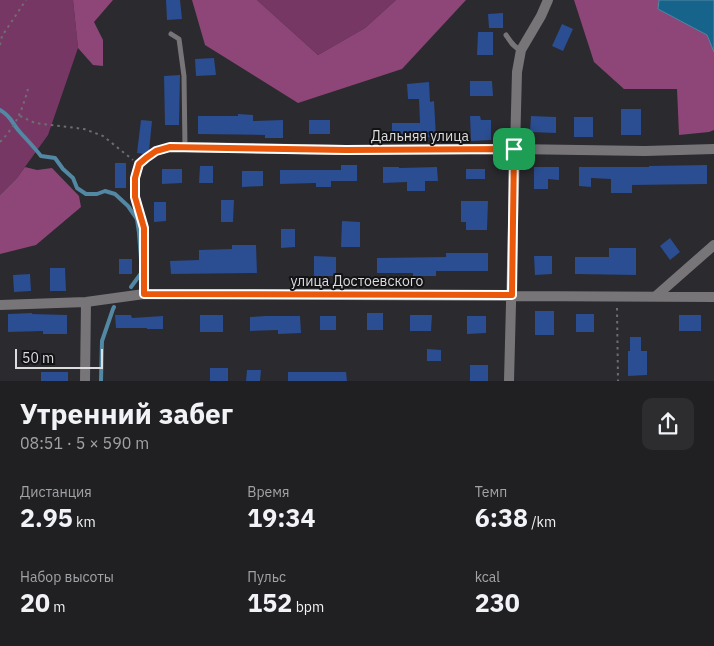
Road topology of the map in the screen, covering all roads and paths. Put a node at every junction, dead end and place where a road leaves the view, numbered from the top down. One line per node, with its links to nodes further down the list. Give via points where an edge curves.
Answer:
1 (26, 0): 5 (path, via 2,36)
2 (548, 0): 6 (street)
3 (171, 34): 10 (lane, via 179,39 184,76)
4 (506, 35): 6 (lane)
5 (0, 45)
6 (521, 50): 11 (street)
7 (28, 90): 8 (path)
8 (20, 116): 9 (path); 13 (path, via 35,123 84,129 103,136)
9 (0, 142)
10 (186, 147): 11 (street, Дальняя улица); 13 (lane, via 156,151)
11 (514, 149): 12 (street, Дальняя улица); 16 (street)
12 (714, 149)
13 (139, 164): 15 (lane, via 135,197 144,228)
14 (714, 245): 18 (street)
15 (144, 294): 16 (street, улица Достоевского); 20 (street, улица Достоевского)
16 (512, 295): 17 (street, улица Достоевского); 23 (street)
17 (617, 296): 18 (street, улица Достоевского); 24 (path)
18 (656, 296): 19 (street, улица Достоевского)
19 (714, 296)
20 (86, 302): 21 (street, улица Достоевского); 22 (street)
21 (0, 305)
22 (85, 381)
23 (509, 381)
24 (618, 381)

